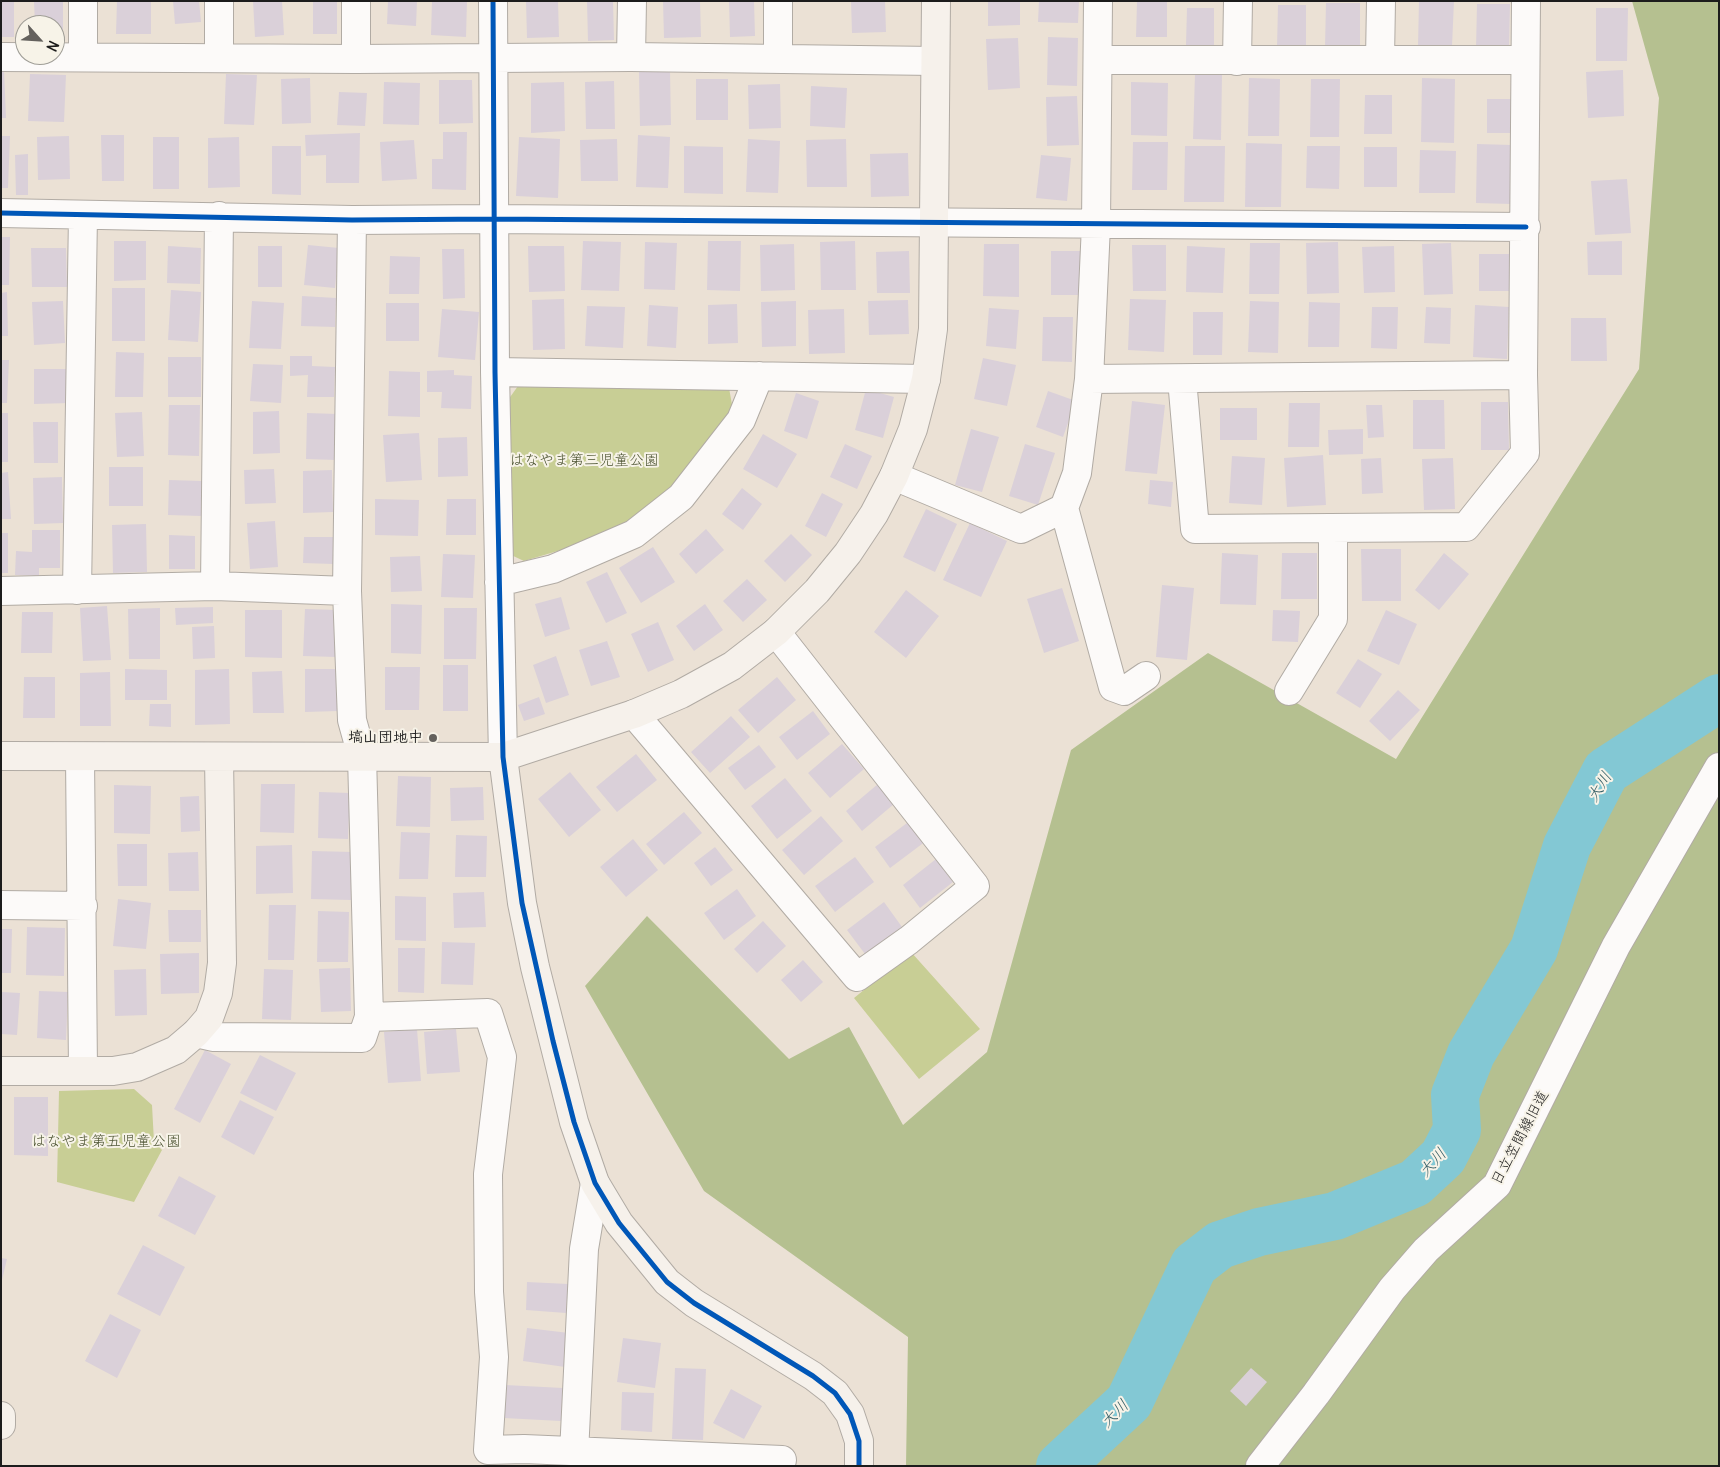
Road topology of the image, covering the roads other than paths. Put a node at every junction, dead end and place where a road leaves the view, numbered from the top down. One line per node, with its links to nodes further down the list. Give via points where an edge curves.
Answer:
1 (83, 1): 13 (street)
2 (219, 1): 15 (street)
3 (356, 1): 16 (street)
4 (493, 1): 17 (street)
5 (632, 1): 14 (street)
6 (778, 1): 18 (street)
7 (936, 1): 22 (street)
8 (1098, 1): 20 (street)
9 (1238, 1): 23 (street)
10 (1381, 1): 19 (street)
11 (1526, 1): 21 (street)
12 (1, 57): 13 (street)
13 (83, 57): 15 (street)
14 (631, 57): 17 (street); 18 (street)
15 (219, 58): 16 (street)
16 (356, 59): 17 (street)
17 (492, 59): 27 (street)
18 (778, 59): 22 (street)
19 (1380, 59): 21 (street); 23 (street)
20 (1098, 60): 23 (street); 30 (street)
21 (1525, 60): 31 (street)
22 (936, 61): 29 (street)
23 (1237, 61)
24 (1, 214): 25 (street)
25 (83, 215): 26 (street); 43 (street)
26 (219, 216): 28 (street); 42 (street)
27 (494, 219): 28 (street); 29 (street); 32 (street)
28 (352, 220): 45 (street)
29 (935, 222): 30 (street); 35 (street, via 933,328)
30 (1096, 225): 31 (street); 36 (street)
31 (1526, 227): 33 (street)
32 (495, 372): 34 (street); 41 (street)
33 (1523, 375): 37 (street); 40 (street, via 1525,453 1466,527)
34 (759, 376): 35 (street); 41 (street, via 740,420 681,497 665,510 634,534 552,570)
35 (926, 379): 38 (street, via 913,429)
36 (1089, 379): 37 (street); 39 (street, via 1077,473)
37 (1182, 379): 40 (street, via 1195,529)
38 (894, 476): 39 (street, via 1021,530); 46 (street, via 848,553 817,591)
39 (1064, 508): 47 (street, via 1113,687 1124,692)
40 (1333, 528): 48 (street, via 1333,619)
41 (500, 582): 54 (street)
42 (215, 586): 43 (street); 45 (street)
43 (77, 590): 44 (street)
44 (1, 591)
45 (347, 591): 51 (street, via 352,720)
46 (776, 632): 49 (street, via 732,666 681,694); 49 (street, via 975,886 858,977)
47 (1146, 676)
48 (1288, 691)
49 (634, 714): 54 (street)
50 (1, 756): 52 (street)
51 (362, 756): 53 (street); 54 (street); 58 (street)
52 (80, 757): 53 (street); 57 (street)
53 (218, 757): 59 (street, via 222,963 218,993 208,1018)
54 (503, 757): 62 (street, via 522,903 535,967 574,1122)
55 (1719, 767): 69 (street, 日立笠間線旧道, via 1616,946 1497,1185 1426,1250 1392,1289)
56 (1, 905): 57 (street)
57 (82, 906): 61 (street)
58 (369, 1017): 59 (street, via 362,1038 214,1037); 66 (street, via 488,1013 502,1057 488,1174 489,1292 494,1357)
59 (196, 1033): 61 (street, via 176,1050 136,1067)
60 (1, 1071): 61 (street)
61 (82, 1071)
62 (595, 1183): 65 (street, via 584,1249); 68 (street, via 619,1223 667,1282 694,1303 814,1376 835,1393 850,1414 859,1441)
63 (1, 1416): 64 (street)
64 (1, 1425)
65 (574, 1453): 66 (street, via 524,1449); 67 (street)
66 (486, 1458)
67 (772, 1462)
68 (859, 1466)
69 (1260, 1466)

